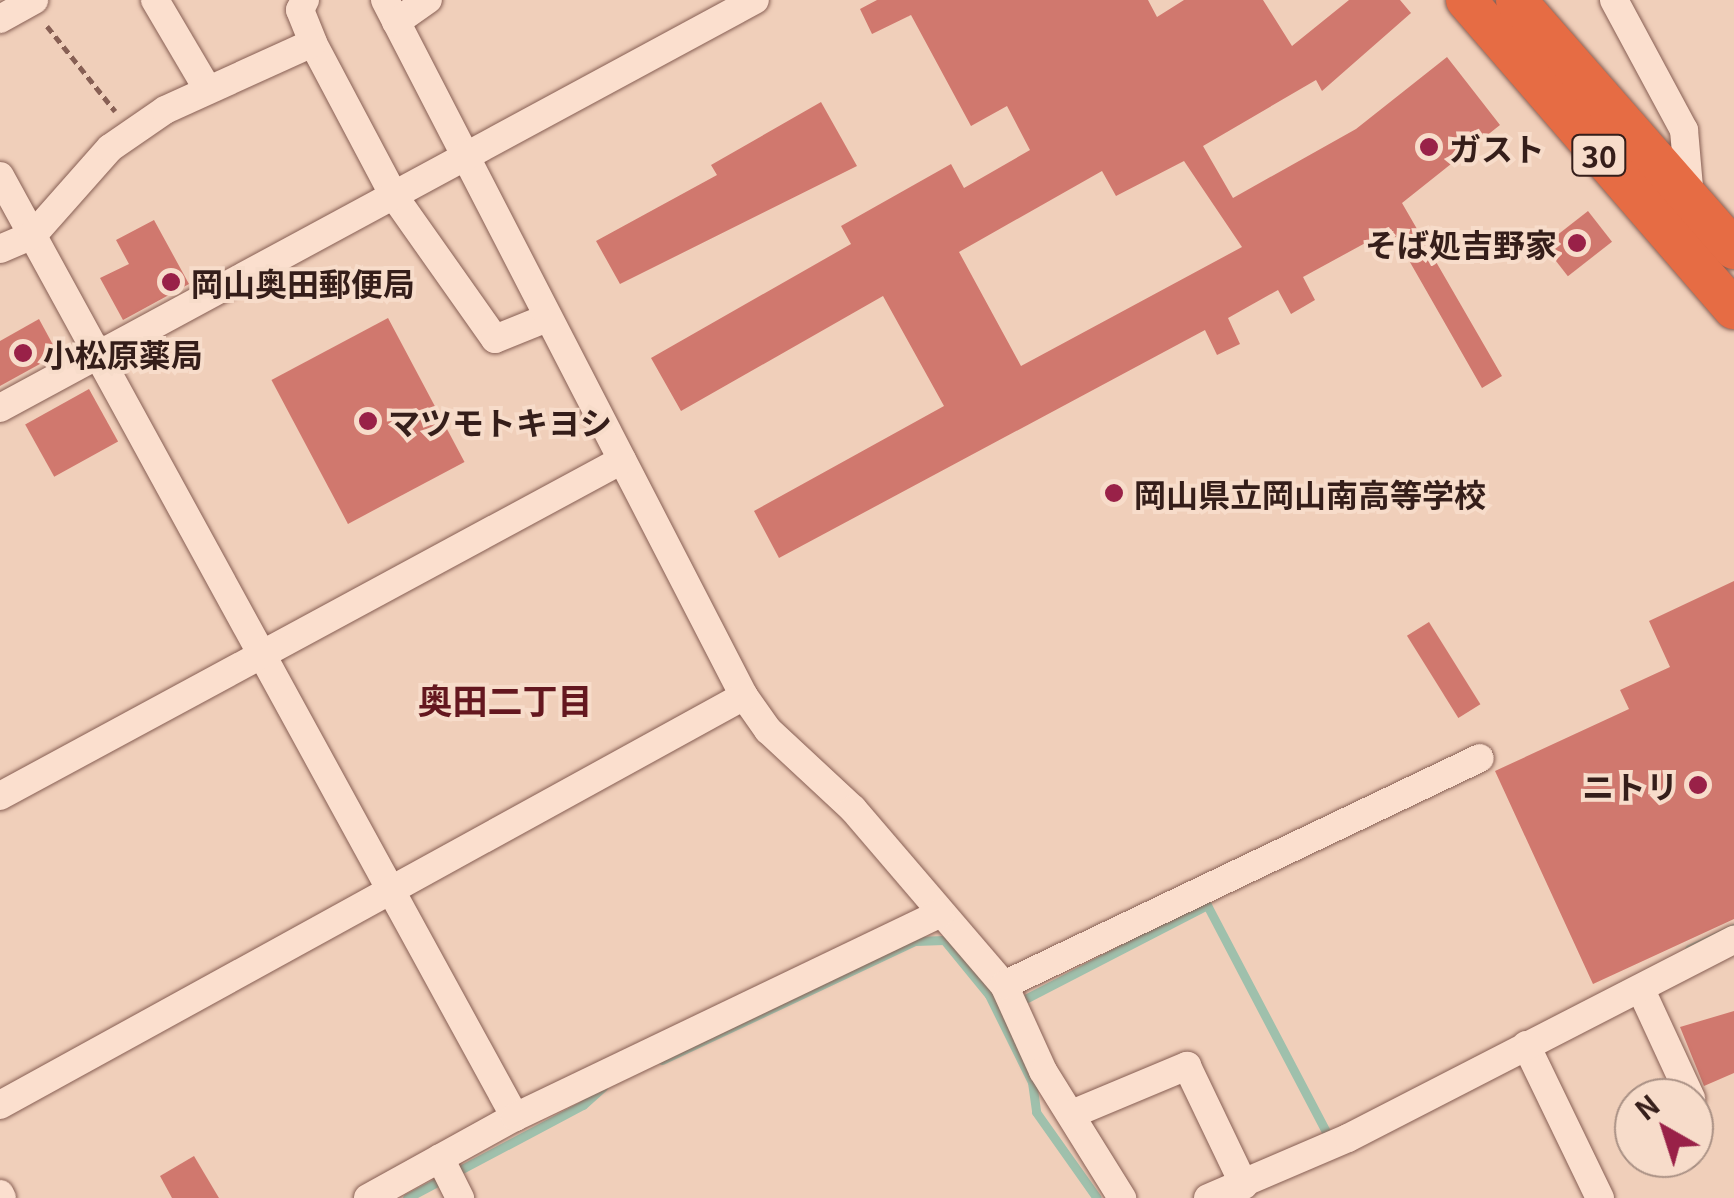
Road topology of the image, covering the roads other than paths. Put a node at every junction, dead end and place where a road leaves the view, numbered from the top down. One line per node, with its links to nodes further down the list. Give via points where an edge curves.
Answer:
1 (155, 0): 12 (street)
2 (305, 0): 11 (street, via 300,10)
3 (428, 0): 9 (street)
4 (755, 0): 13 (street)
5 (1466, 0): 20 (highway, 30)
6 (1516, 0): 16 (highway, 30)
7 (1614, 0): 16 (street, via 1684,130)
8 (31, 2): 10 (street)
9 (390, 11): 13 (street)
10 (0, 19)
11 (313, 43): 12 (street); 15 (street)
12 (208, 90): 17 (street, via 110,148)
13 (464, 159): 15 (street); 21 (street)
14 (0, 176): 17 (street)
15 (394, 196): 21 (street, via 495,340); 22 (street)
16 (1690, 198): 19 (highway, 30)
17 (32, 235): 18 (street); 22 (street)
18 (0, 249)
19 (1734, 249)
20 (1729, 292)
21 (547, 318): 24 (street)
22 (98, 354): 23 (street); 25 (street)
23 (0, 408)
24 (622, 460): 25 (street); 26 (street)
25 (261, 654): 28 (street); 29 (street)
26 (744, 696): 29 (street); 30 (street, via 768,730 853,809)
27 (1480, 758): 32 (street)
28 (0, 796)
29 (390, 890): 36 (street); 38 (street)
30 (941, 913): 32 (street); 38 (street)
31 (1734, 940): 33 (street)
32 (1004, 985): 37 (street, via 1043,1071)
33 (1642, 992): 34 (street); 35 (street)
34 (1526, 1045): 40 (street); 44 (street)
35 (1683, 1078)
36 (0, 1105)
37 (1072, 1114): 40 (street, via 1187,1066); 42 (street)
38 (515, 1117): 39 (street)
39 (448, 1175): 41 (street)
40 (1244, 1185): 43 (street)
41 (368, 1198)
42 (1122, 1198)
43 (1208, 1198)
44 (1600, 1198)

